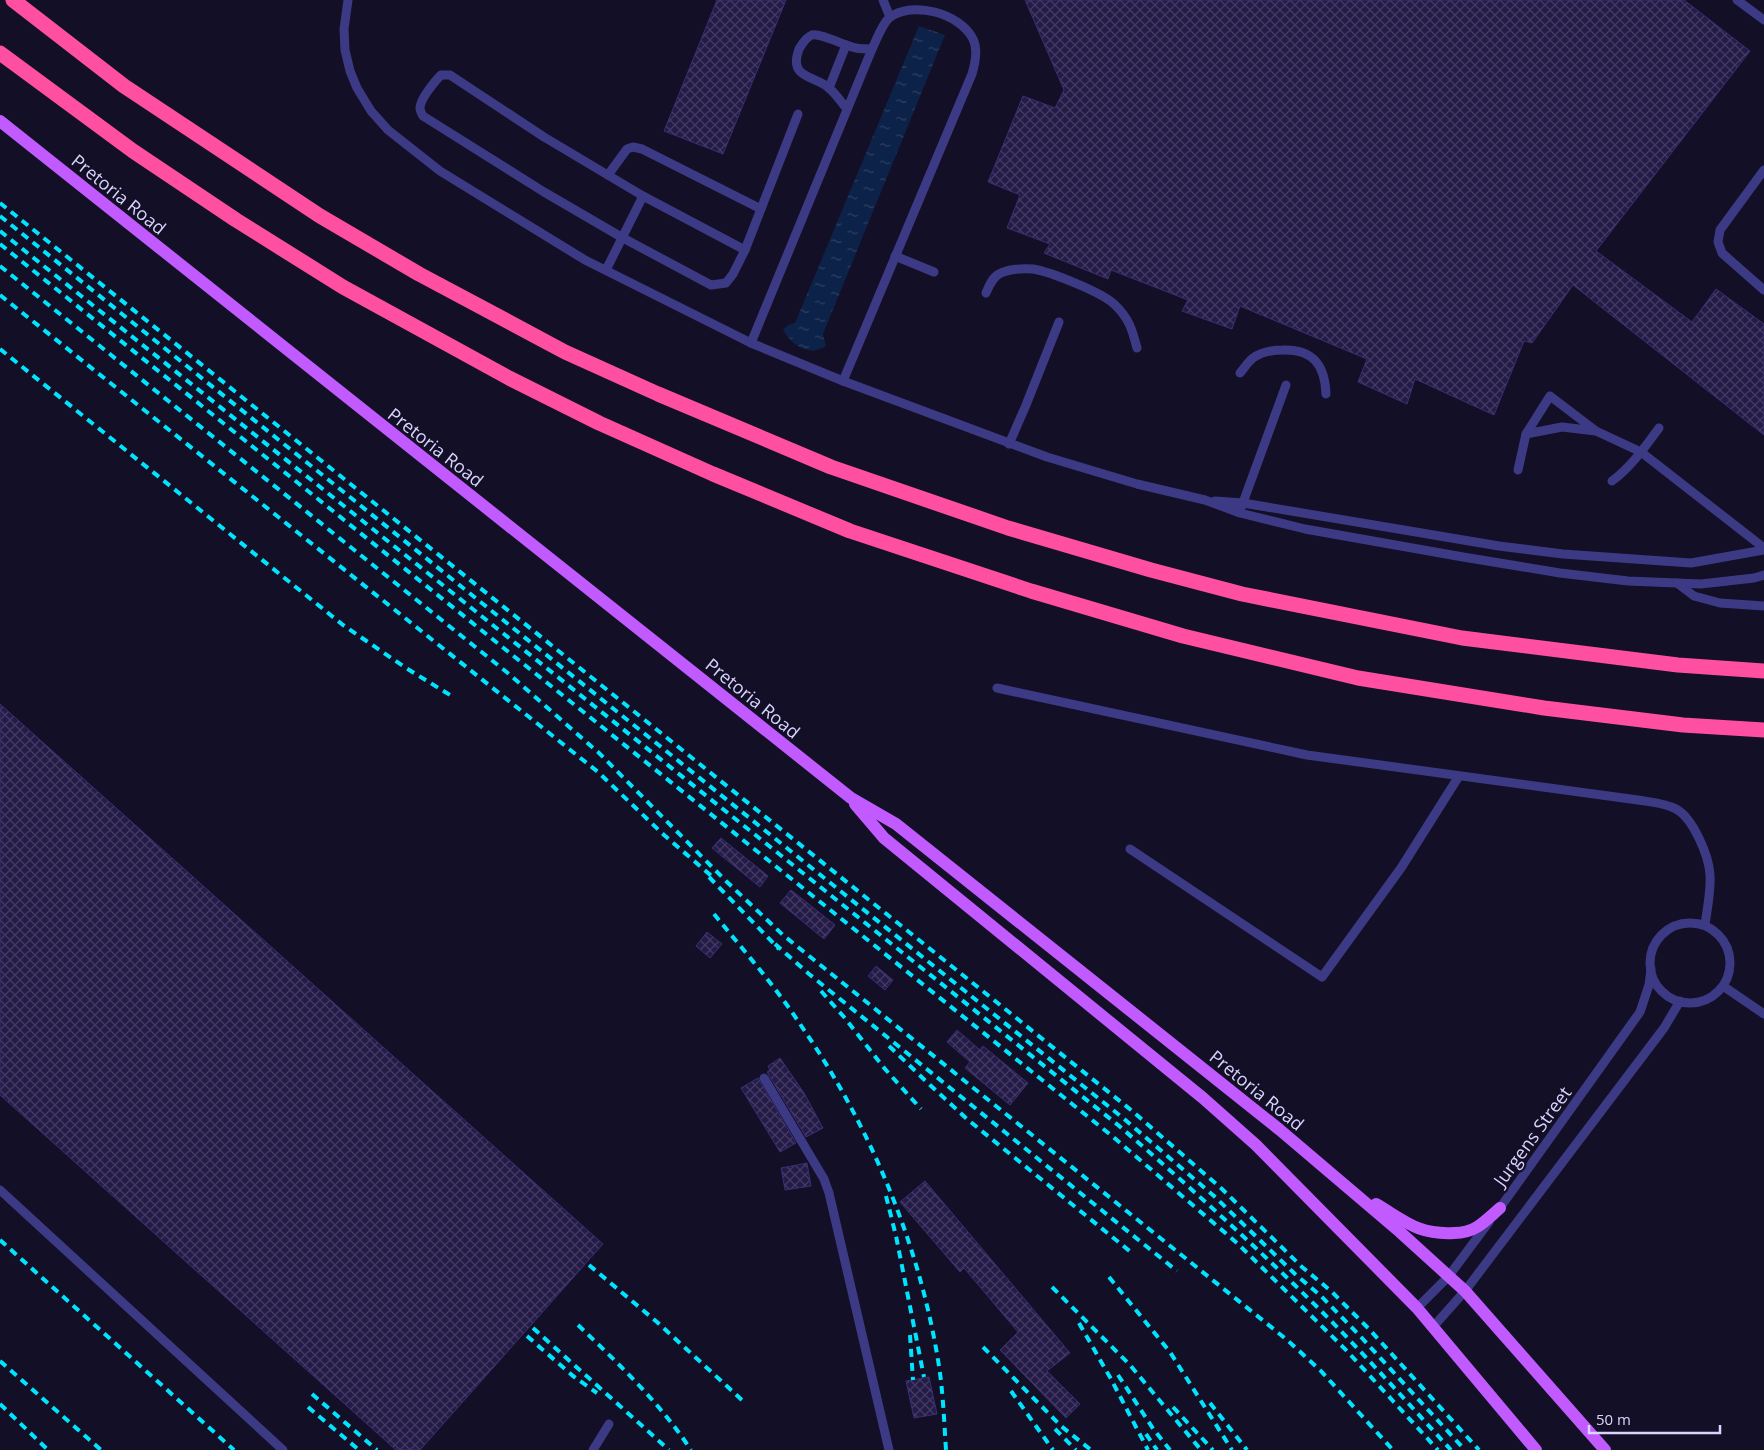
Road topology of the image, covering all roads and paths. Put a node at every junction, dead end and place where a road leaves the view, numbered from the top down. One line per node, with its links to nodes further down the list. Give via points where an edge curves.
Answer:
1 (13, 0): 46 (highway, via 124,86 320,216 419,274 565,352 831,467 1008,528 1242,594 1462,638 1678,665)
2 (348, 0): 21 (lane, via 344,29 350,71 371,111 388,130 440,171)
3 (883, 0): 5 (lane)
4 (1737, 0): 6 (lane)
5 (890, 17): 8 (lane); 20 (lane, via 915,7 940,12 960,24 973,40 975,48 972,74)
6 (1764, 20)
7 (846, 45): 8 (lane); 10 (lane); 10 (lane, via 812,35 803,41 799,49 796,65 800,72)
8 (872, 49): 11 (lane)
9 (0, 53): 48 (highway, via 133,151 343,287 599,423 850,531 1031,591 1183,636 1358,678 1544,708 1683,725)
10 (829, 88): 11 (lane)
11 (847, 108): 26 (lane)
12 (798, 114): 17 (lane)
13 (0, 121): 50 (main road, Pretoria Road)
14 (1764, 170): 23 (lane, via 1720,230 1718,242 1722,254)
15 (608, 175): 16 (lane); 17 (lane, via 627,149 642,149); 18 (lane, via 450,75 441,75 421,103 423,116)
16 (643, 196): 18 (lane); 19 (lane)
17 (761, 209): 19 (lane)
18 (623, 238): 19 (lane, via 711,285 726,283); 21 (lane)
19 (745, 250)
20 (896, 256): 22 (lane); 29 (lane)
21 (606, 270): 26 (lane)
22 (934, 272)
23 (1764, 290)
24 (986, 293): 27 (lane, via 994,278 1013,270 1032,269 1059,277 1113,303 1131,324)
25 (1059, 322): 35 (lane)
26 (751, 343): 29 (lane)
27 (1137, 348)
28 (1240, 373): 31 (lane, via 1254,358 1272,350 1296,350 1310,354 1321,370 1326,381)
29 (843, 381): 35 (lane)
30 (1286, 385): 40 (lane)
31 (1326, 394)
32 (1659, 428): 36 (lane)
33 (1596, 432): 34 (lane, via 1562,427); 34 (lane, via 1550,396); 36 (lane)
34 (1526, 434): 37 (lane)
35 (1009, 444): 39 (lane, via 1137,484)
36 (1640, 452): 38 (lane); 42 (lane)
37 (1518, 470)
38 (1612, 481)
39 (1205, 500): 40 (lane); 41 (lane)
40 (1242, 502): 41 (lane); 42 (lane, via 1563,554 1691,563)
41 (1240, 513): 44 (lane, via 1305,529 1462,558 1628,581)
42 (1764, 549)
43 (1764, 575): 44 (lane, via 1701,584)
44 (1677, 583): 45 (lane, via 1694,596 1720,603)
45 (1764, 606)
46 (1764, 671)
47 (997, 688): 49 (lane, via 1307,755)
48 (1764, 730)
49 (1459, 776): 51 (lane, via 1400,868 1322,977); 52 (lane, via 1646,801 1678,810 1696,833 1709,866)
50 (850, 798): 58 (main road, Pretoria Road, via 896,824); 63 (main road, Pretoria Road, via 884,838 1222,1114)
51 (1130, 849)
52 (1705, 925): 53 (lane, via 1691,922 1665,931 1651,955); 54 (lane, via 1726,944 1730,958 1729,973)
53 (1651, 969): 55 (lane, via 1661,990); 60 (lane, Jurgens Street, via 1640,1012)
54 (1723, 986): 55 (lane, via 1704,1000); 56 (lane)
55 (1680, 1001): 62 (lane, via 1664,1028)
56 (1764, 1014)
57 (764, 1078): 68 (lane, via 824,1179 829,1193)
58 (1348, 1187): 60 (main road, via 1418,1229 1435,1233 1471,1230); 61 (main road, Pretoria Road)
59 (0, 1190): 66 (lane)
60 (1500, 1208): 61 (lane, Jurgens Street)
61 (1448, 1277): 62 (main road, Pretoria Road); 63 (lane, Jurgens Street)
62 (1465, 1291): 64 (lane); 70 (main road, Pretoria Road)
63 (1416, 1308): 64 (main road, Pretoria Road)
64 (1433, 1327): 69 (main road, Pretoria Road)
65 (609, 1424): 67 (lane)
66 (283, 1450)
67 (593, 1450)
68 (888, 1450)
69 (1536, 1450)
70 (1605, 1450)

